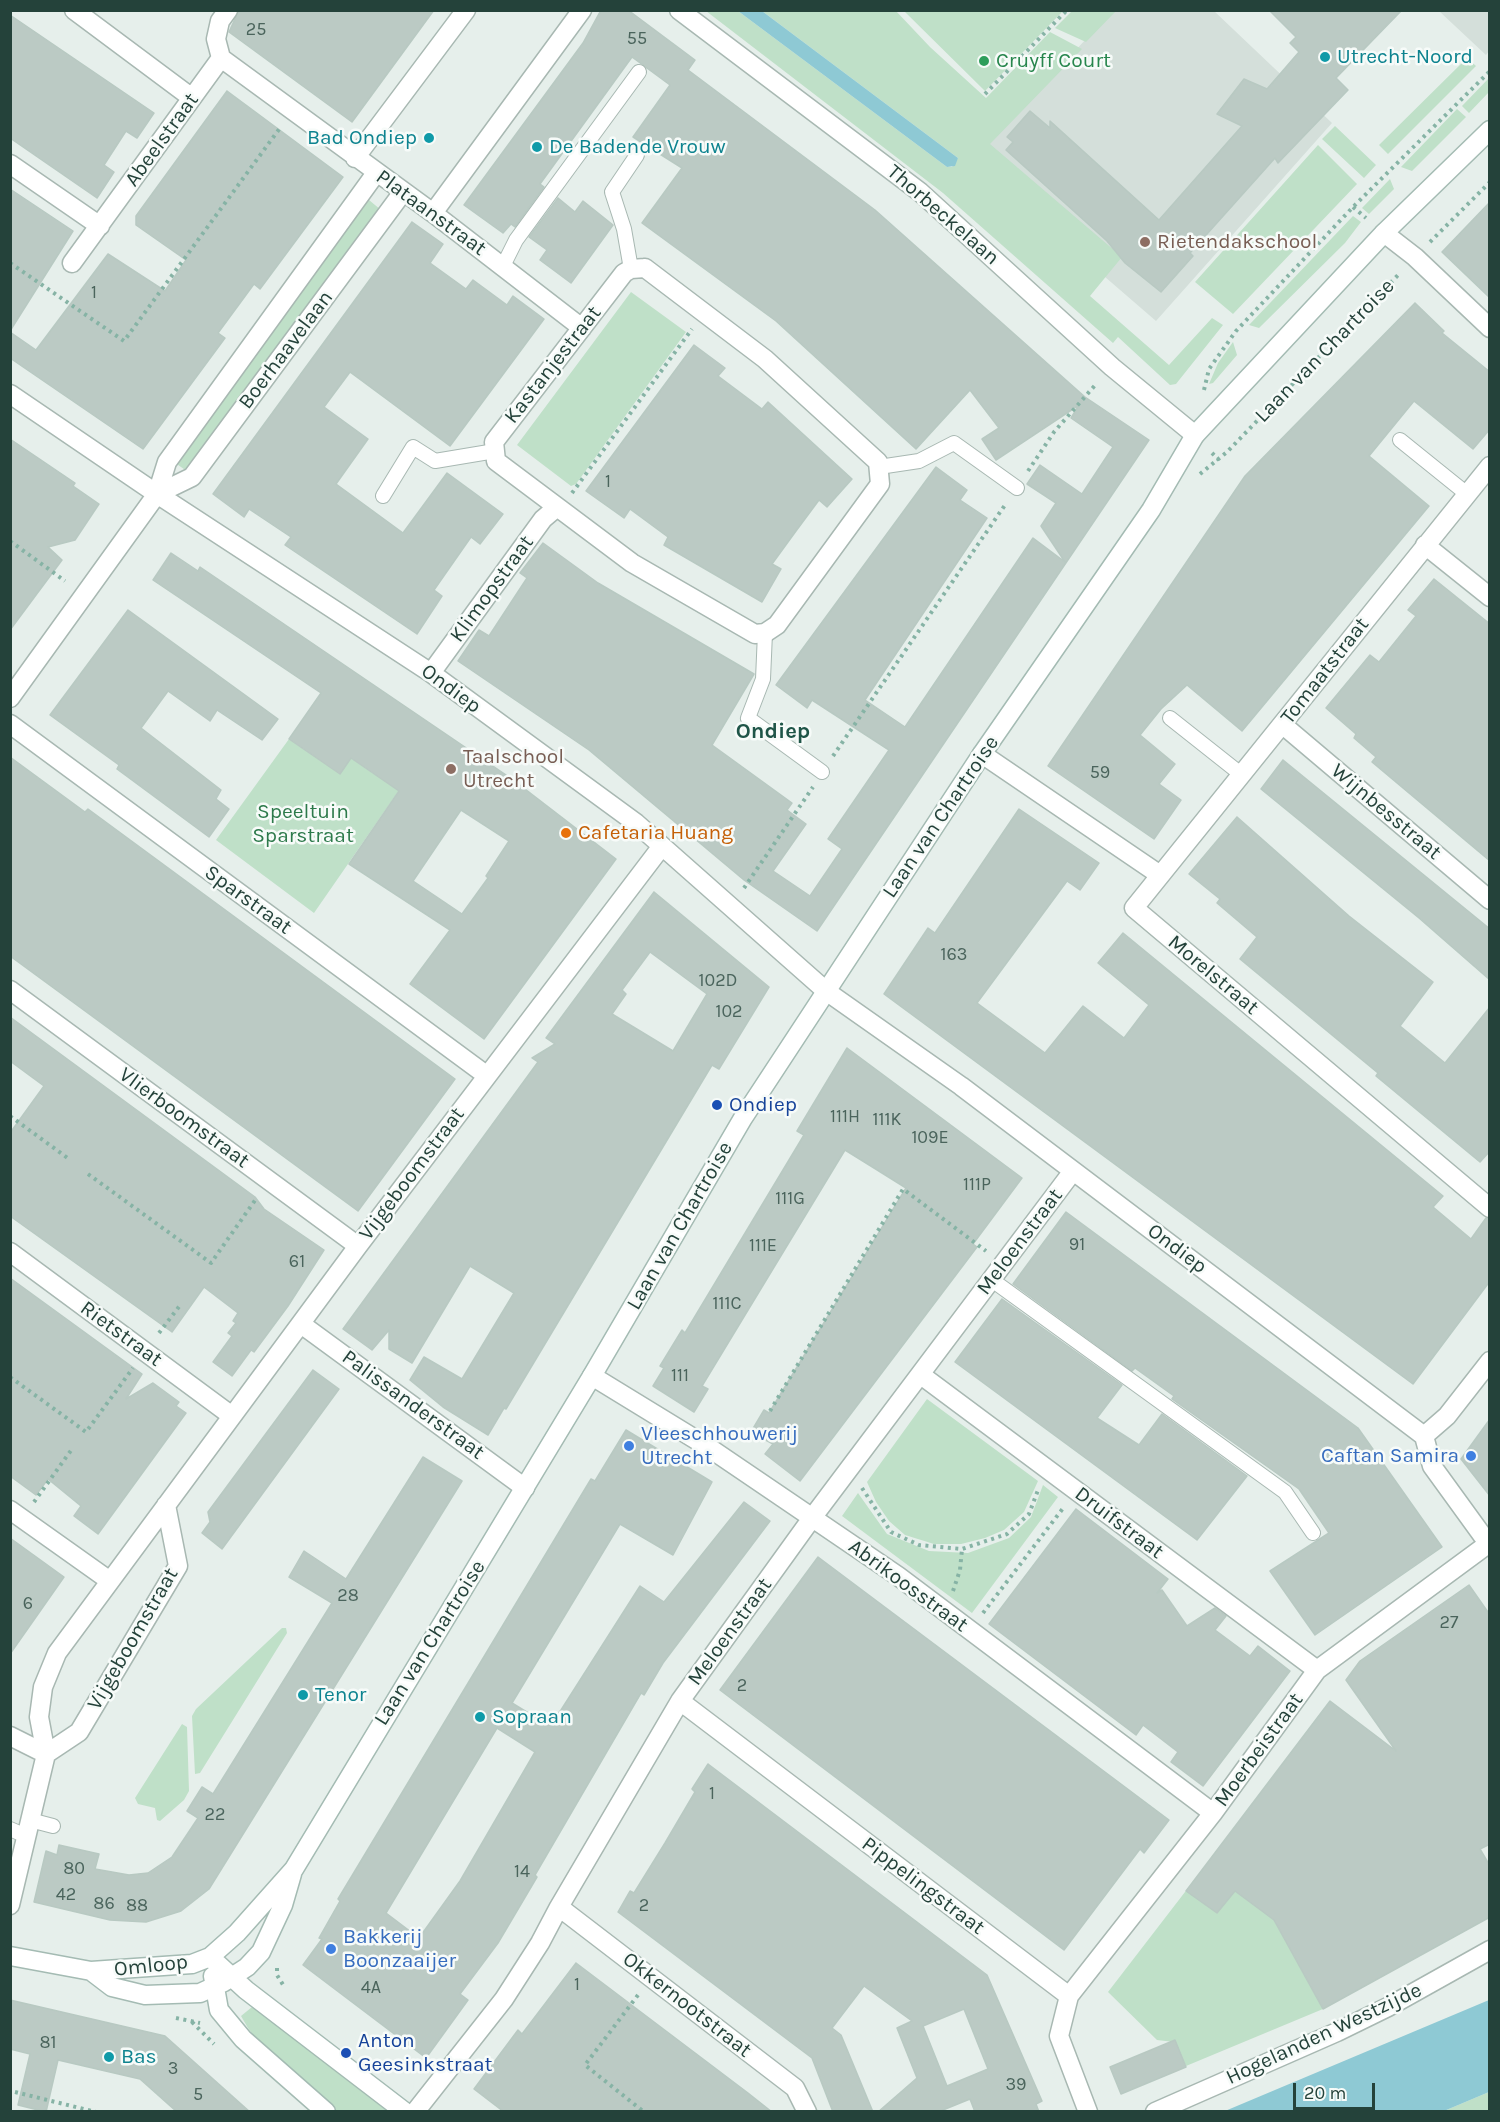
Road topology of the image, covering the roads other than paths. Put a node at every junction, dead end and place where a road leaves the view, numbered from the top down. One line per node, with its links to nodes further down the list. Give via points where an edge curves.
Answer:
1 (74, 10): 8 (street)
2 (228, 10): 6 (street, via 220,21 216,39)
3 (466, 10): 11 (street)
4 (582, 10): 15 (street)
5 (679, 10): 24 (street, Thorbeckelaan, via 920,192 1112,367)
6 (221, 58): 8 (street, Abeelstraat); 11 (street, Plataanstraat)
7 (639, 72): 19 (lane, via 516,240)
8 (192, 98): 16 (street, Abeelstraat)
9 (1490, 129): 17 (street, Laan van Chartroise)
10 (637, 155): 20 (lane, via 612,192)
11 (355, 158): 13 (street, Plataanstraat)
12 (10, 164): 16 (street)
13 (376, 173): 14 (street, Plataanstraat); 30 (street, Boerhaavelaan, via 167,462)
14 (403, 192): 15 (street, Plataanstraat); 30 (street, Boerhaavelaan, via 192,477)
15 (433, 213): 19 (street, Plataanstraat)
16 (100, 226): 18 (street, Abeelstraat)
17 (1384, 232): 22 (street); 24 (street, Laan van Chartroise)
18 (72, 263)
19 (503, 266): 21 (street, Plataanstraat)
20 (631, 269): 21 (street, Kastanjestraat); 27 (street, via 645,268 765,359)
21 (582, 328): 26 (street, Kastanjestraat, via 494,442)
22 (1490, 328)
23 (10, 394): 30 (street, Ondiep)
24 (1195, 435): 42 (street, Laan van Chartroise, via 1151,510)
25 (1400, 440): 31 (lane)
26 (495, 451): 32 (lane, via 435,461 413,447); 33 (street, via 496,461)
27 (879, 466): 29 (lane, via 919,461 954,443); 36 (street, via 880,484 777,625)
28 (1490, 466): 31 (street, Tomaatstraat)
29 (1017, 488)
30 (157, 494): 37 (street, Ondiep); 38 (street, Boerhaavelaan)
31 (1467, 494): 34 (street, Tomaatstraat)
32 (383, 496)
33 (556, 508): 36 (street, via 632,563 755,634); 37 (street, Klimopstraat, via 543,519)
34 (1425, 545): 35 (street); 41 (street, Tomaatstraat)
35 (1490, 597)
36 (765, 633): 43 (lane, via 763,679 748,718)
37 (431, 673): 45 (street, Ondiep)
38 (10, 698)
39 (1170, 718): 44 (lane)
40 (10, 724): 50 (street, Sparstraat)
41 (1283, 725): 44 (street, Tomaatstraat); 47 (street, Wijnbesstraat)
42 (982, 754): 46 (street); 49 (street, Laan van Chartroise)
43 (822, 772)
44 (1242, 775): 46 (street, Tomaatstraat)
45 (662, 846): 49 (street, Ondiep); 50 (street, Vijgeboomstraat)
46 (1160, 875): 52 (street, Morelstraat, via 1134,908)
47 (1490, 900)
48 (10, 990): 53 (street, Vlierboomstraat)
49 (826, 991): 51 (street, Ondiep, via 962,1086); 59 (street, Laan van Chartroise, via 743,1118)
50 (486, 1075): 53 (street, Vijgeboomstraat)
51 (1073, 1171): 55 (street, Meloenstraat); 61 (street, Ondiep)
52 (1490, 1208)
53 (358, 1246): 56 (street, Vijgeboomstraat)
54 (10, 1252): 60 (street, Rietstraat)
55 (992, 1280): 58 (street, Meloenstraat); 66 (lane, via 1285,1492)
56 (301, 1324): 60 (street, Vijgeboomstraat); 62 (street, Palissanderstraat)
57 (1490, 1361): 61 (street, via 1447,1416)
58 (921, 1375): 65 (street, Meloenstraat); 69 (street, Druifstraat)
59 (592, 1376): 62 (street, Laan van Chartroise); 65 (street, Abrikoosstraat)
60 (232, 1416): 63 (street, Vijgeboomstraat)
61 (1424, 1436): 67 (street, via 1431,1466)
62 (525, 1488): 76 (street, Laan van Chartroise)
63 (166, 1505): 68 (street, Vijgeboomstraat); 72 (street, Vijgeboomstraat, via 178,1566 79,1732)
64 (16, 1514): 68 (street)
65 (812, 1518): 70 (street, Meloenstraat); 73 (street, Abrikoosstraat, via 898,1576)
66 (1313, 1533)
67 (1489, 1545): 69 (street, Moerbeistraat)
68 (110, 1581): 72 (street, Vijgeboomstraat, via 57,1653 43,1688 39,1717)
69 (1317, 1670): 73 (street, Moerbeistraat)
70 (680, 1701): 78 (street, Meloenstraat); 84 (street, Pippelingstraat)
71 (10, 1736): 72 (street)
72 (46, 1754): 75 (street, Vijgeboomstraat)
73 (1213, 1813): 84 (street, Moerbeistraat)
74 (53, 1826): 75 (lane)
75 (22, 1829): 77 (street, Vijgeboomstraat)
76 (294, 1869): 81 (street, Laan van Chartroise); 83 (street, Laan van Chartroise, via 283,1905 261,1952)
77 (10, 1905)
78 (559, 1907): 87 (street, Meloenstraat, via 504,1999); 88 (street, Okkernootstraat, via 795,2088)
79 (1490, 1950): 90 (street, Hogelanden Westzijde, via 1347,2027)
80 (10, 1956): 82 (street, Omloop)
81 (210, 1957): 82 (street, Omloop, via 164,1968); 83 (street)
82 (91, 1971): 83 (street, Omloop, via 112,1987 145,1995 192,1994)
83 (224, 1982): 85 (street, via 219,2010 243,2039); 86 (street)
84 (1069, 1996): 89 (street, via 1059,2036)
85 (326, 2112)
86 (405, 2112)
87 (414, 2112)
88 (807, 2112)
89 (1088, 2112)
90 (1155, 2112)

